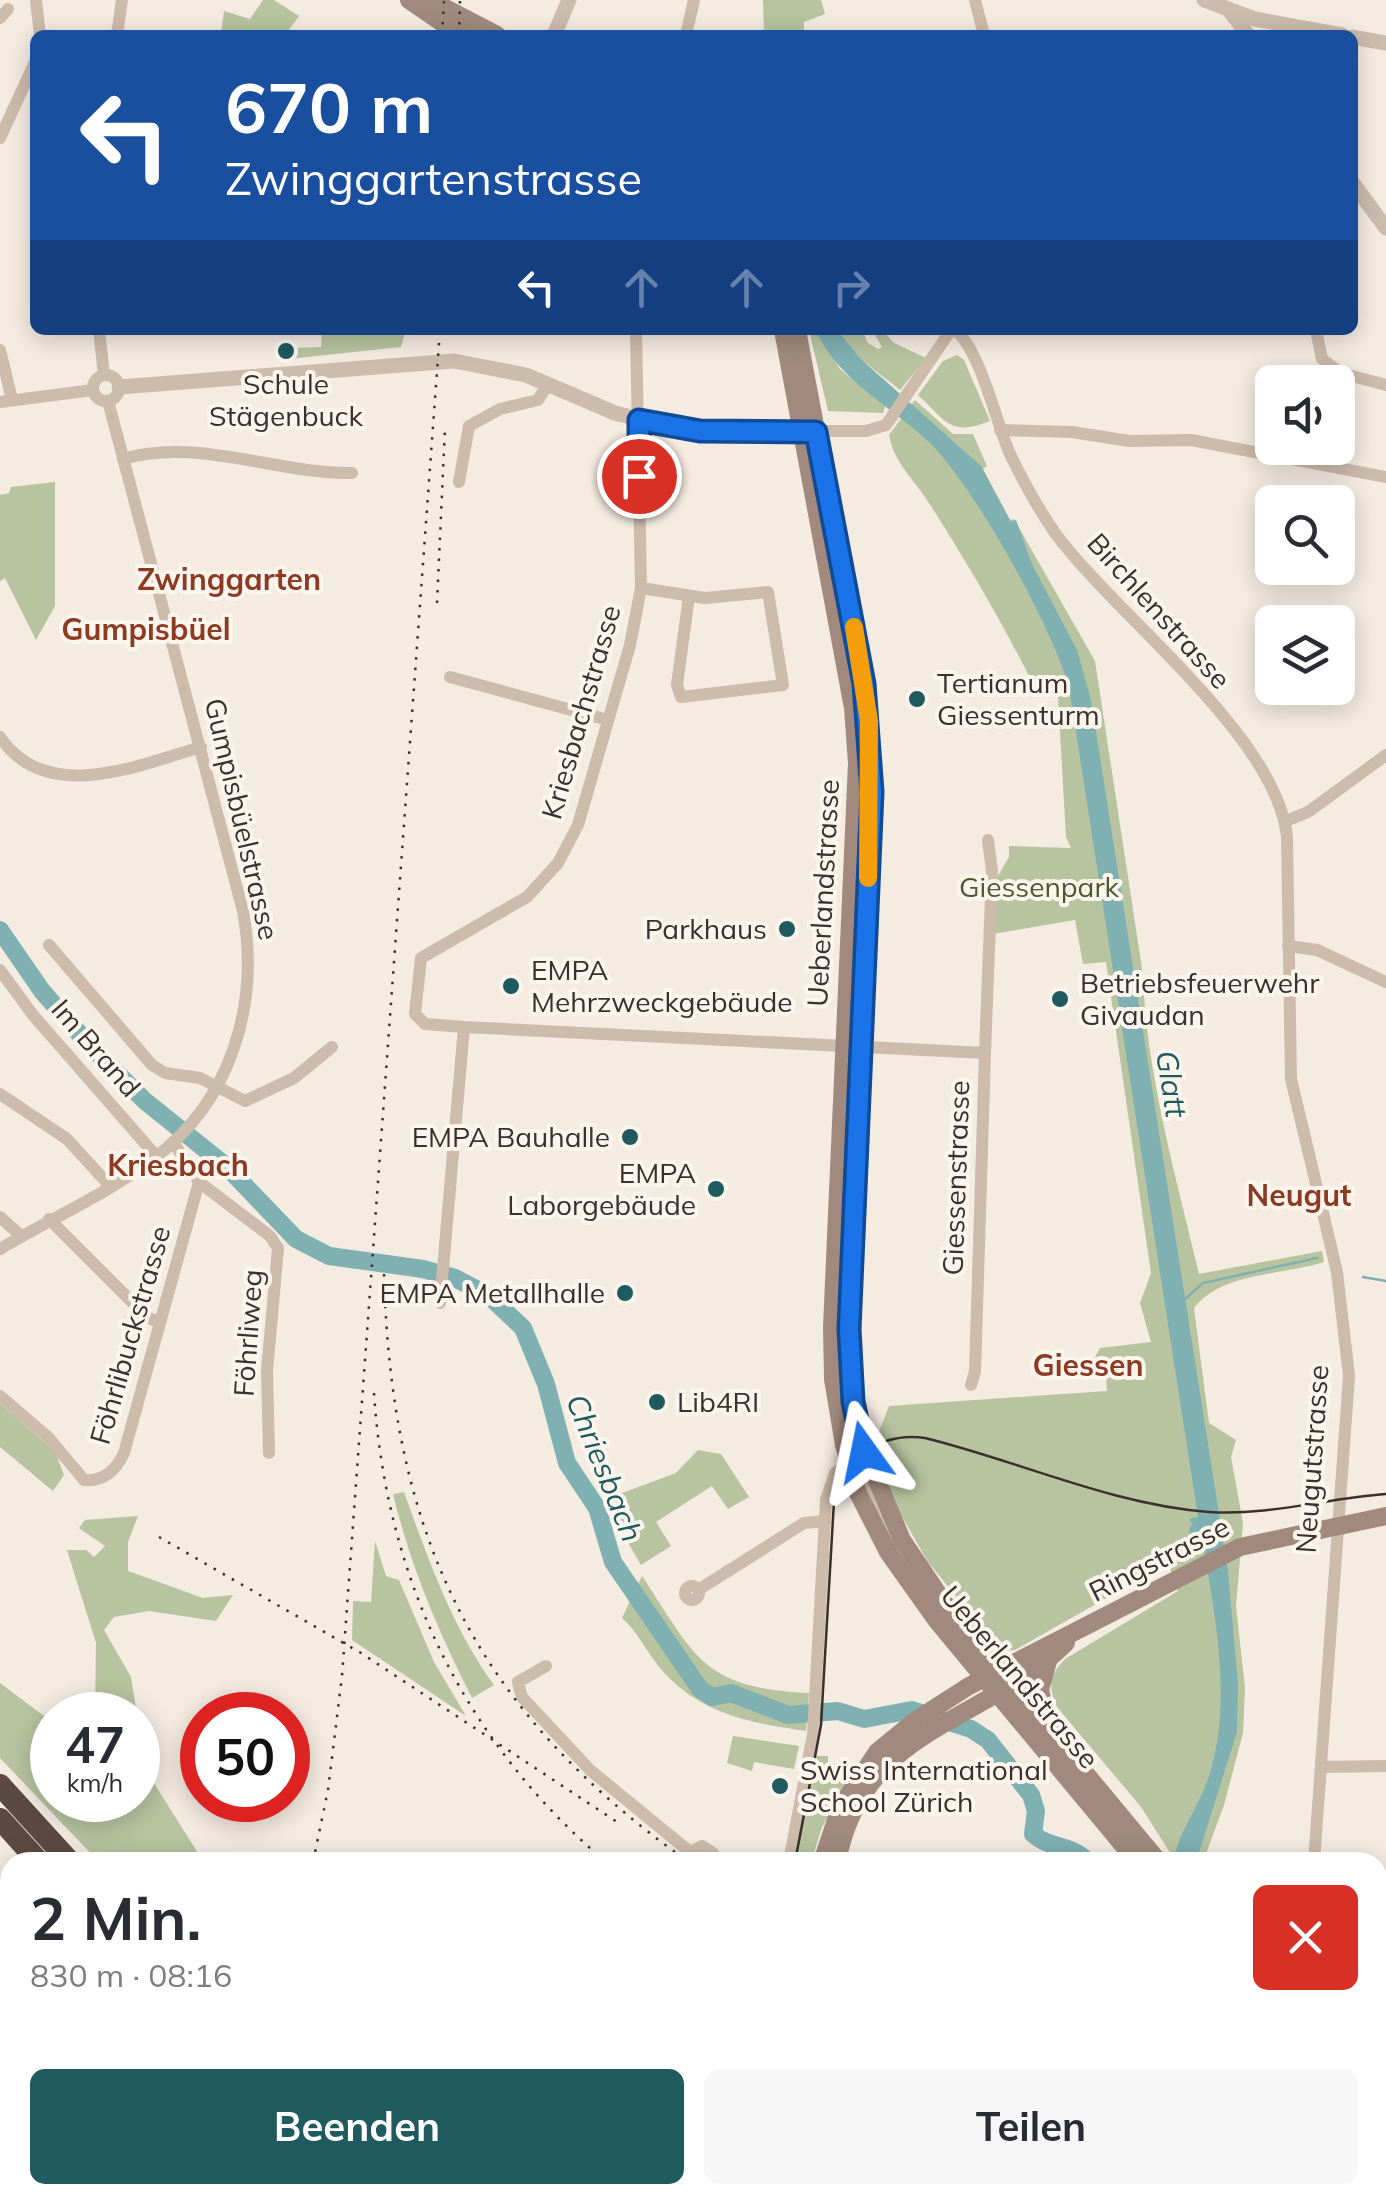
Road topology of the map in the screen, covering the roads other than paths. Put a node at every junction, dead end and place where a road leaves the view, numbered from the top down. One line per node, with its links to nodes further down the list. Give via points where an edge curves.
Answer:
1 (36, 0): 11 (street)
2 (122, 0): 12 (street)
3 (409, 0): 13 (main road)
4 (430, 0): 14 (main road)
5 (569, 0): 15 (street)
6 (694, 0): 16 (street)
7 (975, 0): 17 (street)
8 (1204, 0): 9 (street)
9 (1226, 4): 10 (street); 18 (street)
10 (1292, 26): 19 (street); 20 (street)
11 (39, 30)
12 (118, 30)
13 (453, 30)
14 (487, 30)
15 (556, 30)
16 (687, 30)
17 (983, 30)
18 (1244, 30)
19 (1285, 30)
20 (1314, 30)
21 (1358, 38): 22 (street)
22 (1386, 43)
23 (30, 73): 24 (street)
24 (0, 138)
25 (1358, 190): 26 (street)
26 (1386, 228)
27 (100, 335): 35 (street)
28 (636, 335): 42 (street, Kriesbachstrasse)
29 (784, 335): 44 (main road, Ueberlandstrasse)
30 (798, 335): 44 (main road, Ueberlandstrasse)
31 (950, 335): 44 (street, via 893,418 872,430)
32 (958, 335): 43 (street, Birchlenstrasse, via 968,345)
33 (1317, 335): 37 (street, via 1322,359 1341,373)
34 (0, 350): 40 (street)
35 (104, 375): 38 (street); 39 (street)
36 (548, 384): 38 (street, via 503,368 434,360); 42 (street); 48 (street, via 538,400 470,424)
37 (1386, 385)
38 (119, 386): 41 (street)
39 (93, 390): 40 (street); 41 (street)
40 (6, 401)
41 (108, 401): 45 (street, Gumpisbüelstrasse)
42 (639, 420): 44 (street, via 700,431); 49 (street, Kriesbachstrasse)
43 (1000, 430): 47 (street, via 1234,445); 56 (street, Birchlenstrasse, via 1056,534 1252,753 1275,786)
44 (808, 432): 63 (main road, Ueberlandstrasse, via 869,721 872,792)
45 (123, 460): 46 (street, via 178,450 310,474); 54 (street, Gumpisbüelstrasse)
46 (352, 473)
47 (1386, 476)
48 (459, 482)
49 (641, 588): 50 (street); 52 (street, Kriesbachstrasse)
50 (689, 596): 50 (street, via 768,592 784,685 688,700 679,694)
51 (450, 677): 52 (street)
52 (608, 720): 62 (street, Kriesbachstrasse, via 578,824 561,858 527,896 427,952 418,964 418,1019)
53 (0, 736): 54 (street, via 23,762 65,777)
54 (201, 747): 66 (street, Gumpisbüelstrasse, via 249,954 239,1037)
55 (1386, 755): 56 (street)
56 (1286, 821): 59 (street, Birchlenstrasse)
57 (988, 840): 65 (street)
58 (48, 945): 66 (street, via 152,1065)
59 (1288, 946): 61 (street, via 1317,950); 84 (street, Neugutstrasse, via 1290,1079 1345,1317 1348,1413)
60 (0, 970): 69 (street, Im Brand)
61 (1386, 982)
62 (464, 1028): 63 (street, Giessenstrasse); 76 (street)
63 (853, 1045): 65 (street, Giessenstrasse); 81 (main road, Ueberlandstrasse, via 832,1327 833,1379); 85 (main road, Ueberlandstrasse, via 852,1390 872,1478)
64 (332, 1047): 66 (street, via 262,1097 245,1101)
65 (985, 1053): 78 (street, Giessenstrasse)
66 (217, 1086): 68 (street)
67 (0, 1094): 71 (street, via 66,1138)
68 (174, 1140): 69 (street); 70 (street, Föhrliweg)
69 (157, 1157): 71 (street)
70 (200, 1182): 77 (street, Föhrlibuckstrasse); 80 (street, Föhrliweg, via 270,1236 279,1254 267,1371)
71 (109, 1184): 73 (street)
72 (0, 1217): 74 (street)
73 (49, 1220): 74 (street); 77 (street)
74 (21, 1236): 75 (street)
75 (0, 1249)
76 (440, 1303)
77 (158, 1322): 79 (street, Föhrlibuckstrasse, via 124,1452 99,1480 80,1476)
78 (971, 1385)
79 (0, 1396)
80 (269, 1453)
81 (848, 1463): 83 (street, via 827,1491); 85 (street, Ueberlandstrasse, via 863,1477 890,1535); 88 (main road, Ueberlandstrasse, via 888,1552)
82 (1386, 1516): 84 (main road, Ringstrasse)
83 (825, 1522): 86 (street, via 804,1523); 101 (street, via 814,1726)
84 (1336, 1524): 87 (main road, Ringstrasse, via 1240,1547); 95 (street, Neugutstrasse)
85 (909, 1553): 91 (main road, Ueberlandstrasse)
86 (698, 1590)
87 (1077, 1632): 89 (main road, Ringstrasse); 91 (main road, Ringstrasse)
88 (951, 1639): 91 (main road, Ueberlandstrasse); 92 (main road, via 960,1666)
89 (1048, 1661): 91 (main road, Ringstrasse); 93 (main road, via 1040,1697)
90 (546, 1666): 100 (street, via 518,1682 522,1696 590,1770)
91 (998, 1681): 92 (main road); 93 (main road, Ueberlandstrasse); 104 (main road, Ueberlandstrasse)
92 (959, 1697): 102 (main road, via 877,1752 835,1820); 103 (main road, via 876,1776)
93 (1054, 1734): 105 (main road, Ueberlandstrasse)
94 (1386, 1766): 95 (street)
95 (1321, 1768): 106 (street, Neugutstrasse)
96 (0, 1785): 99 (highway)
97 (0, 1820): 98 (highway)
98 (30, 1852)
99 (61, 1852)
100 (682, 1852)
101 (791, 1852)
102 (825, 1852)
103 (840, 1852)
104 (1129, 1852)
105 (1151, 1852)
106 (1315, 1852)

